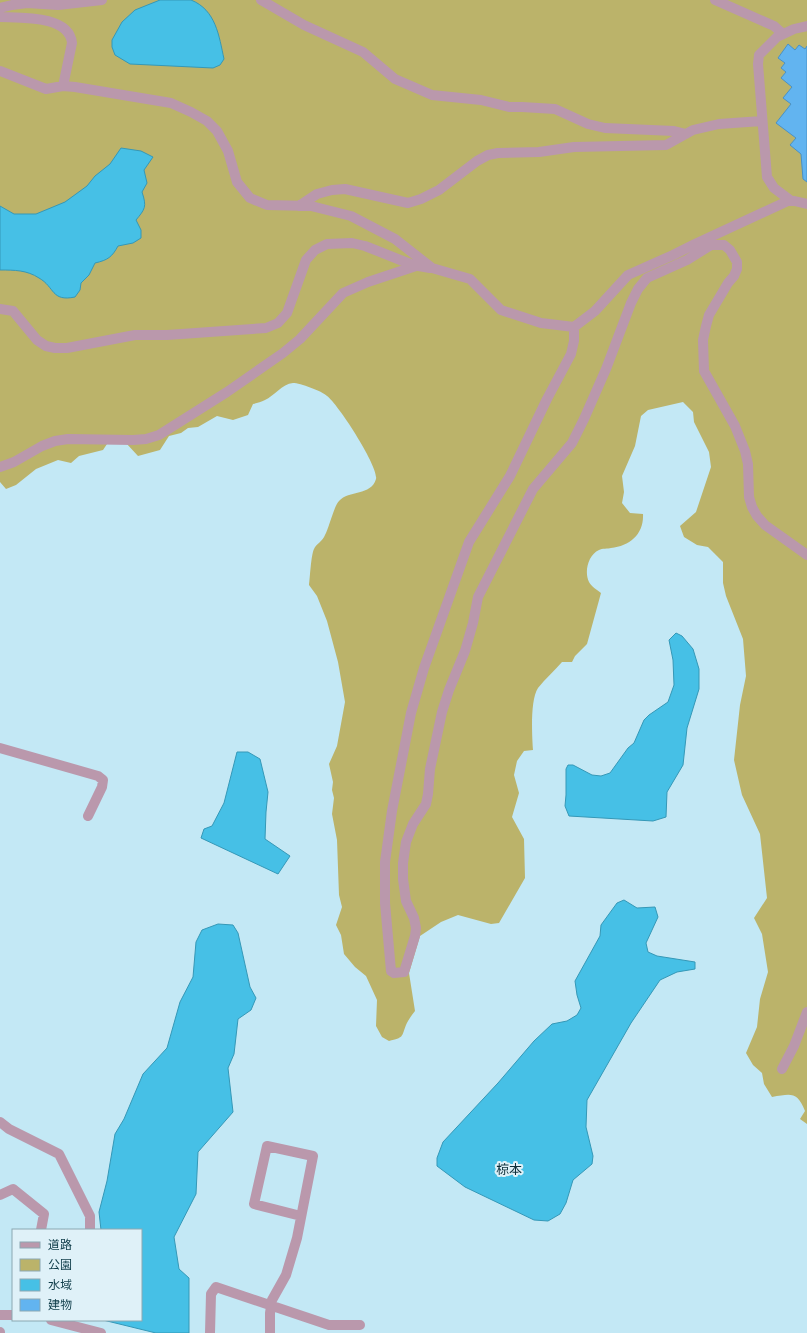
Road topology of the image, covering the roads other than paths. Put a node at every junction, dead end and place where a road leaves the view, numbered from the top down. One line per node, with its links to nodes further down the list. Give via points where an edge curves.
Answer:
1 (102, 0): 4 (street, via 58,5 27,3)
2 (262, 0): 11 (street, via 304,25 363,52 395,79 432,95 481,100 508,107 555,109 588,124 605,128 668,130)
3 (715, 0): 7 (street, via 774,26)
4 (0, 8)
5 (0, 17): 9 (street, via 32,18 53,22 66,30 72,43)
6 (807, 26): 7 (street)
7 (783, 34): 10 (street, via 759,55)
8 (0, 71): 9 (street, via 46,89)
9 (63, 86): 14 (street, via 171,103 190,112 207,121 217,131 228,151 237,182 250,198 267,205)
10 (762, 121): 11 (street, via 719,124); 12 (street, via 767,177 774,188)
11 (686, 134): 14 (street, via 666,145 574,147 488,155 439,190 408,203 344,189 317,194)
12 (790, 200): 13 (street); 15 (street)
13 (807, 204)
14 (299, 206): 18 (street, via 311,206 351,216 395,239)
15 (686, 249): 16 (street); 20 (street, via 628,275 595,311)
16 (687, 260): 20 (street, via 647,278 638,289 630,303 606,369 572,443 533,489 478,597 465,651 442,712 430,769 426,804 413,824 406,842 402,879 406,901 416,928 405,970 394,973 390,966 385,862 411,713 424,668 469,542 510,476 571,354); 22 (street, via 711,245 724,245 737,262 734,276 709,315 703,340 704,371 735,426 745,451 749,496 757,516 765,525)
17 (416, 266): 18 (street); 19 (street, via 365,246 352,243 327,244 315,250 306,260 287,313 278,323 266,328 135,335 55,348 37,340 13,310); 21 (street, via 343,293 300,339 283,353 159,435 133,440 55,441)
18 (432, 268): 20 (street, via 470,279 501,310 541,323)
19 (0, 309)
20 (574, 327)
21 (0, 467)
22 (807, 555)
23 (0, 748): 24 (street, via 98,776 102,780 102,787)
24 (88, 816)
25 (807, 1012): 26 (street)
26 (782, 1069)
27 (0, 1122): 31 (street, via 8,1129 59,1154 90,1216)
28 (0, 1195): 30 (street, via 13,1189 44,1214)
29 (301, 1216): 32 (street, via 254,1204 267,1146 313,1156 297,1238 286,1275 272,1300)
30 (41, 1229)
31 (90, 1229)
32 (272, 1305): 36 (street, via 329,1325); 38 (street, via 216,1287 211,1294); 39 (street)
33 (0, 1315): 34 (street)
34 (12, 1315)
35 (55, 1321): 37 (street)
36 (360, 1325)
37 (101, 1333)
38 (210, 1333)
39 (270, 1333)

